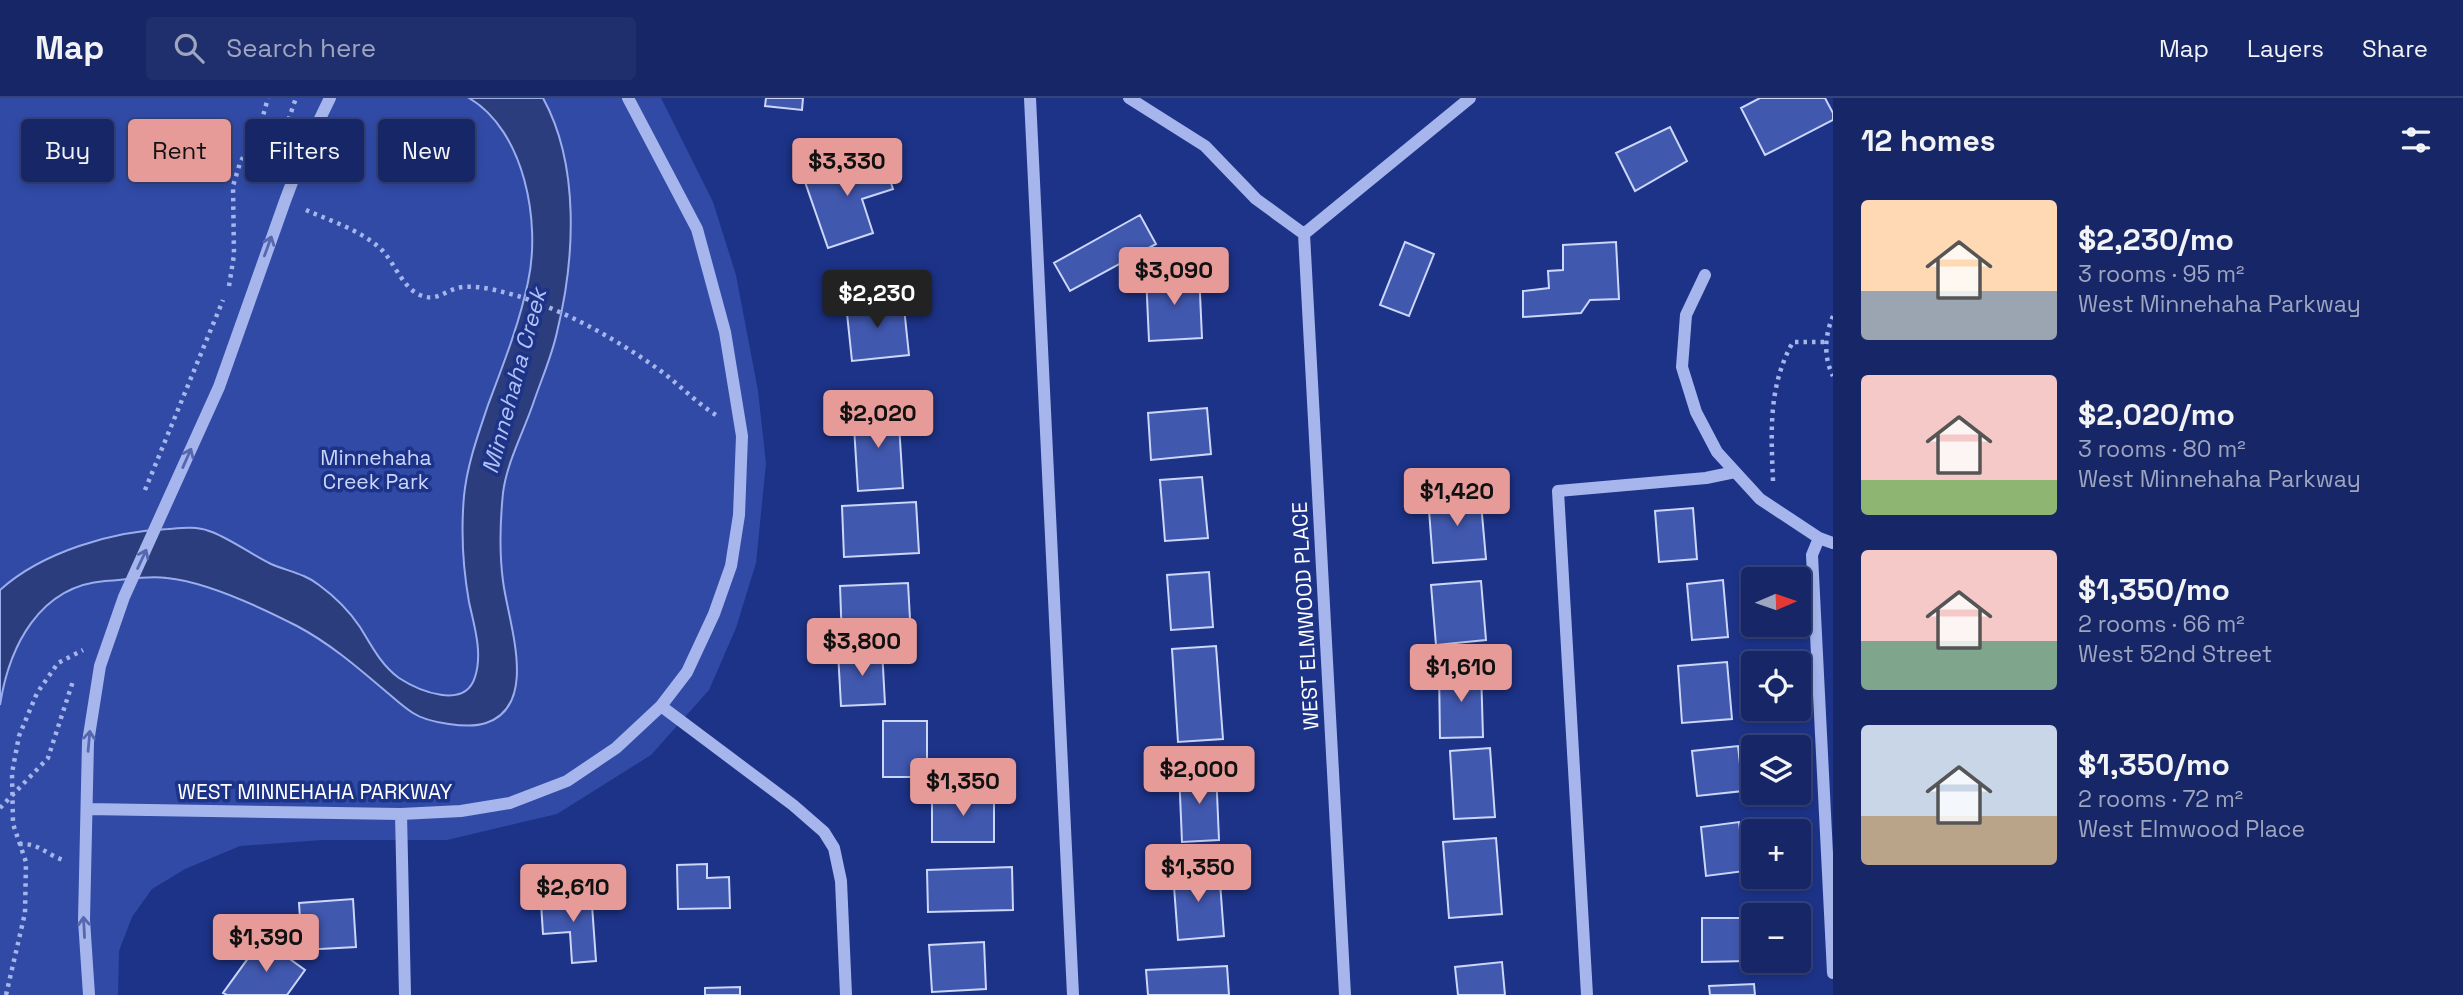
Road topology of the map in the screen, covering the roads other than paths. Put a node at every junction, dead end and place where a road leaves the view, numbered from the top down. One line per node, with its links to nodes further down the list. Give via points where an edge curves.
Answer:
1 (330, 98): 12 (street, one-way to 1, via 88,741 100,666 124,597 219,387 285,201)
2 (628, 98): 11 (street, WEST MINNEHAHA PARKWAY, via 697,229 724,332 741,436 740,515 731,566 687,672)
3 (1030, 98): 18 (street)
4 (1129, 98): 6 (street, via 1205,146 1256,199)
5 (1469, 98): 6 (street)
6 (1304, 234): 19 (street, WEST ELMWOOD PLACE)
7 (1705, 275): 8 (street, via 1686,315 1682,368 1706,432)
8 (1735, 472): 9 (street, via 1760,499); 20 (street, via 1558,491)
9 (1819, 538): 10 (street); 14 (street, via 1812,555)
10 (1833, 542)
11 (661, 706): 13 (street, WEST MINNEHAHA PARKWAY, via 616,748 567,780 510,803); 17 (street, via 824,832 834,848 841,880)
12 (87, 809): 13 (street, WEST MINNEHAHA PARKWAY); 15 (street, one-way to 12, via 84,920)
13 (401, 814): 16 (street)
14 (1833, 973)
15 (89, 995)
16 (405, 995)
17 (846, 995)
18 (1073, 995)
19 (1345, 995)
20 (1587, 995)

